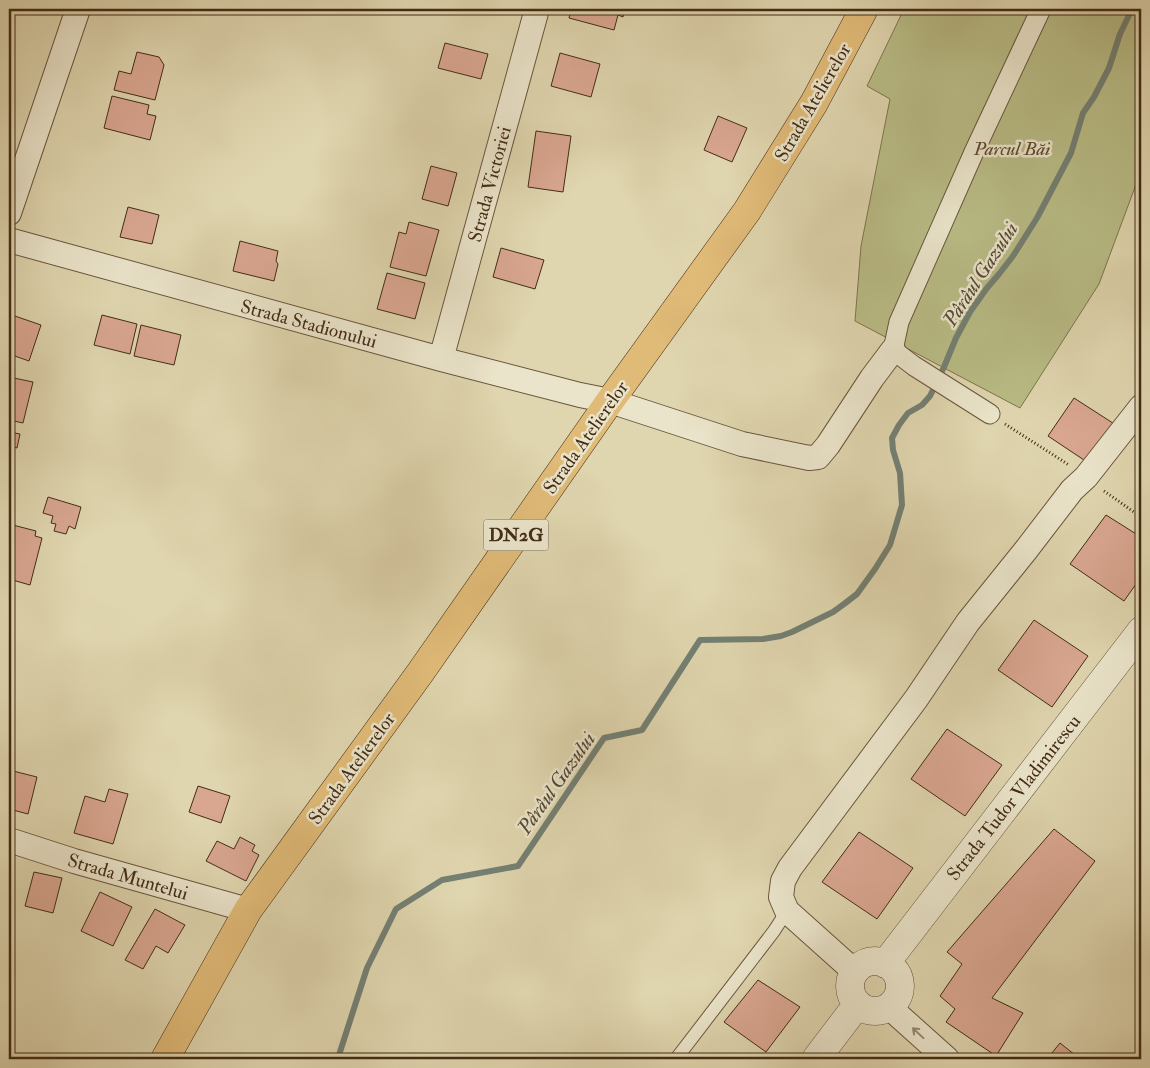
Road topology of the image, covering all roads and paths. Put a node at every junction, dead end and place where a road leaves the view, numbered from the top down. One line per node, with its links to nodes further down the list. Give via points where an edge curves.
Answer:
1 (78, 9): 5 (street)
2 (537, 9): 8 (street, Strada Victoriei)
3 (864, 9): 9 (main road, Strada Atelierelor / DN2G, via 814,103 748,211)
4 (1041, 9): 7 (street, via 899,322)
5 (9, 213)
6 (9, 240): 8 (street, Strada Stadionului)
7 (893, 350): 9 (street, Strada Stadionului, via 818,457 808,458 742,444); 11 (street)
8 (441, 359): 9 (street, Strada Stadionului)
9 (610, 401): 16 (main road, Strada Atelierelor / DN2G, via 420,673)
10 (1141, 407): 12 (street)
11 (990, 414): 12 (path)
12 (1086, 477): 13 (path); 17 (street, via 1072,490 968,622 916,699 795,861 783,882 781,897)
13 (1141, 518)
14 (1141, 631): 18 (street, Strada Tudor Vladimirescu)
15 (9, 840): 16 (street, Strada Muntelui)
16 (248, 910): 22 (main road, Strada Atelierelor / DN2G)
17 (787, 911): 19 (street); 23 (lane)
18 (886, 964): 19 (street, via 868,962); 21 (street, via 893,968 900,984 899,993)
19 (854, 971): 20 (street, via 850,989)
20 (857, 1004): 21 (street, via 872,1012); 24 (street)
21 (889, 1007): 25 (street, one-way to 21)
22 (165, 1059)
23 (676, 1059)
24 (816, 1059)
25 (947, 1059)

